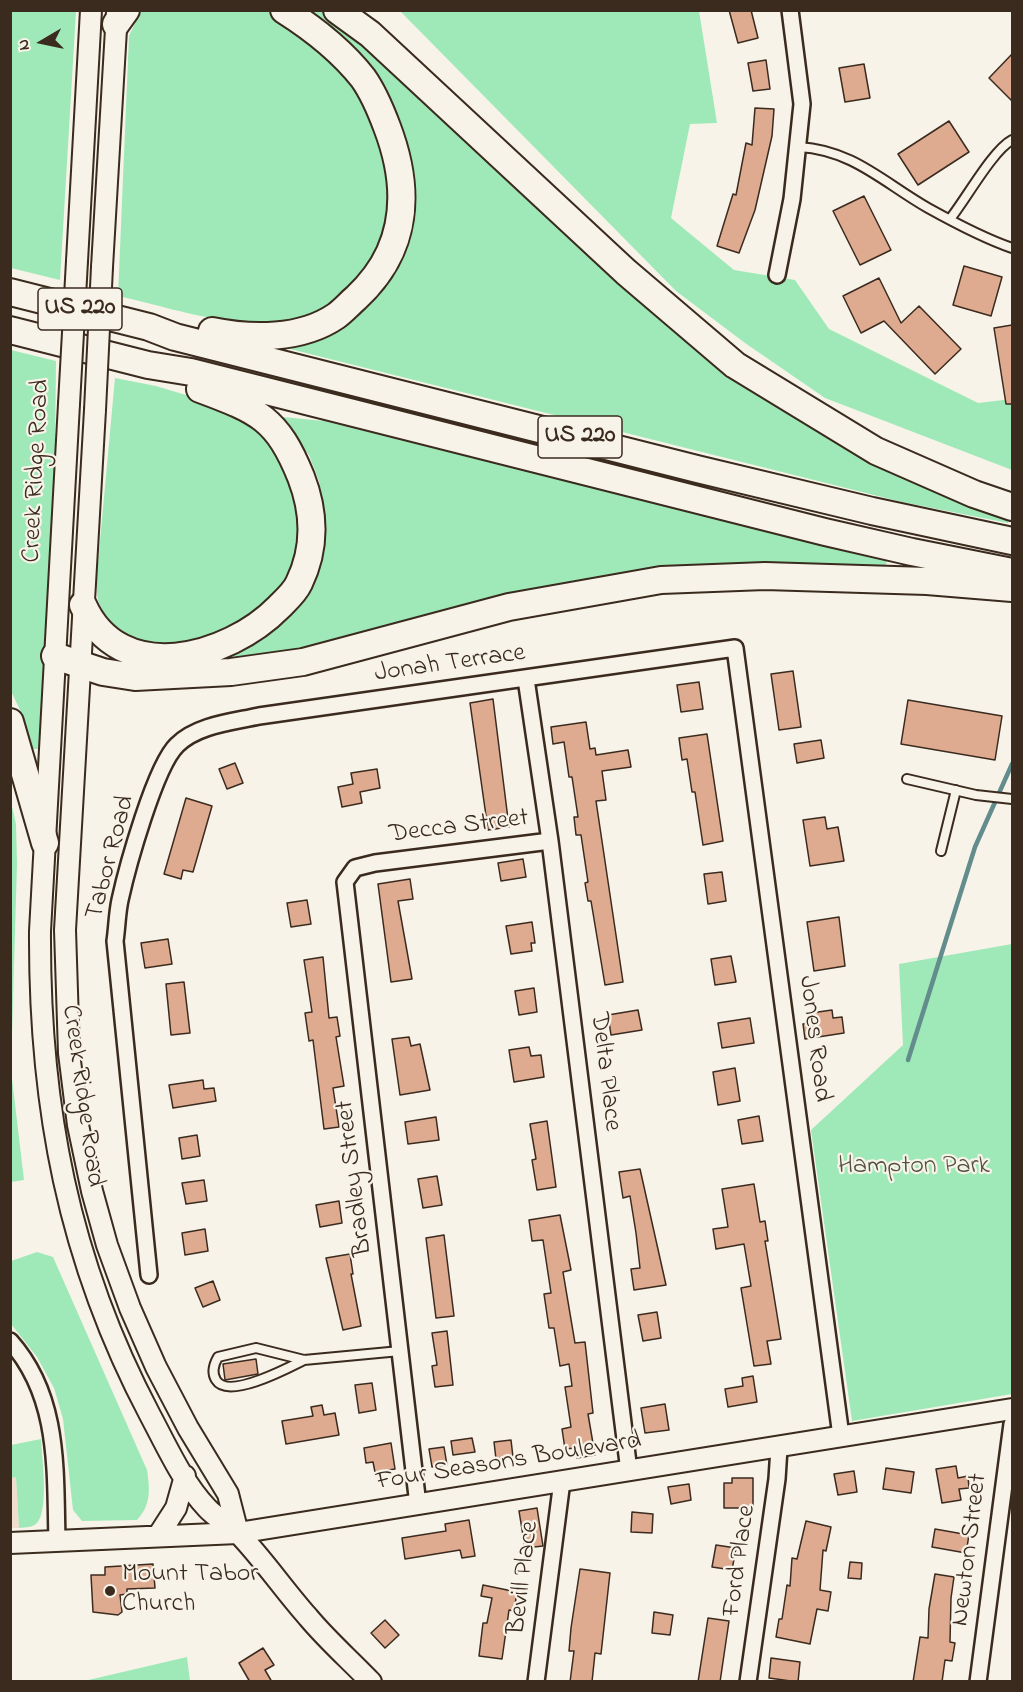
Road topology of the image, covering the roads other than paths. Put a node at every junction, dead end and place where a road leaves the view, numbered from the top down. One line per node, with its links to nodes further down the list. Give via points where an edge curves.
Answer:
1 (91, 10): 21 (main road, Creek Ridge Road, bridge)
2 (284, 10): 12 (highway, via 333,46 363,79 394,146 402,196 394,244 386,263 335,317 305,329 275,336 239,336 175,324)
3 (337, 10): 15 (highway, via 370,34 626,272 735,365 876,451)
4 (790, 10): 7 (street, via 802,104)
5 (119, 15): 19 (main road, Creek Ridge Road, bridge)
6 (1012, 140): 8 (lane, via 994,155)
7 (799, 147): 8 (lane, via 838,153); 10 (street)
8 (950, 219): 9 (lane)
9 (1012, 248)
10 (777, 275)
11 (10, 292): 12 (highway, US 220)
12 (149, 327): 16 (highway, US 220, via 175,337 696,469)
13 (10, 330): 14 (highway, US 220)
14 (148, 365): 17 (highway, US 220, via 191,372 901,550); 19 (highway, via 239,404 274,426 289,448 311,512 308,561 299,585 262,624 231,643 190,655 157,658 134,654 100,631)
15 (1012, 507)
16 (1012, 541)
17 (1012, 572)
18 (1012, 588): 22 (highway, via 765,576 661,580 509,607 303,662 231,672 135,677)
19 (83, 605): 22 (main road, Creek Ridge Road)
20 (735, 648): 23 (street, Jonah Terrace); 39 (street, Jones Road)
21 (55, 656): 22 (highway); 30 (main road, Creek Ridge Road)
22 (81, 666): 45 (main road, Creek Ridge Road, via 65,930 69,1053 78,1125 92,1191 130,1308 188,1428 228,1494)
23 (526, 679): 25 (street, Jonah Terrace, via 259,716 199,731); 29 (street, Delta Place)
24 (10, 722): 30 (highway)
25 (177, 745): 33 (street, Tabor Road, via 164,764 143,822 120,901 115,942)
26 (907, 779): 27 (lane)
27 (956, 790): 28 (lane); 31 (lane)
28 (1012, 799)
29 (550, 841): 32 (street, Decca Street); 41 (street, Delta Place)
30 (45, 843): 42 (main road, Creek Ridge Road, via 39,1004 56,1150 73,1222 113,1337 135,1387)
31 (941, 851)
32 (375, 863): 35 (street, Bradley Street, via 355,868 345,882)
33 (149, 1275)
34 (10, 1341): 47 (street, via 33,1374 48,1412)
35 (400, 1351): 36 (lane); 44 (street, Bradley Street)
36 (304, 1360): 36 (lane, via 256,1348 218,1357 213,1375 217,1383 226,1387 258,1381)
37 (1012, 1409): 39 (main road, Four Seasons Boulevard)
38 (1012, 1424): 52 (street, Newton Street)
39 (841, 1436): 40 (main road, Four Seasons Boulevard)
40 (779, 1448): 41 (main road, Four Seasons Boulevard); 51 (street, Ford Place)
41 (629, 1471): 43 (main road, Four Seasons Boulevard)
42 (184, 1476): 45 (main road, Creek Ridge Road, via 206,1508); 46 (main road, via 176,1508)
43 (562, 1481): 44 (main road, Four Seasons Boulevard); 50 (street, Bevill Place)
44 (418, 1505): 45 (main road, Four Seasons Boulevard)
45 (238, 1533): 46 (main road, Four Seasons Boulevard); 49 (main road, Creek Ridge Road, via 310,1620)
46 (158, 1536): 47 (main road, Four Seasons Boulevard)
47 (57, 1540): 48 (main road, Four Seasons Boulevard)
48 (10, 1543)
49 (371, 1682)
50 (536, 1682)
51 (748, 1682)
52 (978, 1682)

